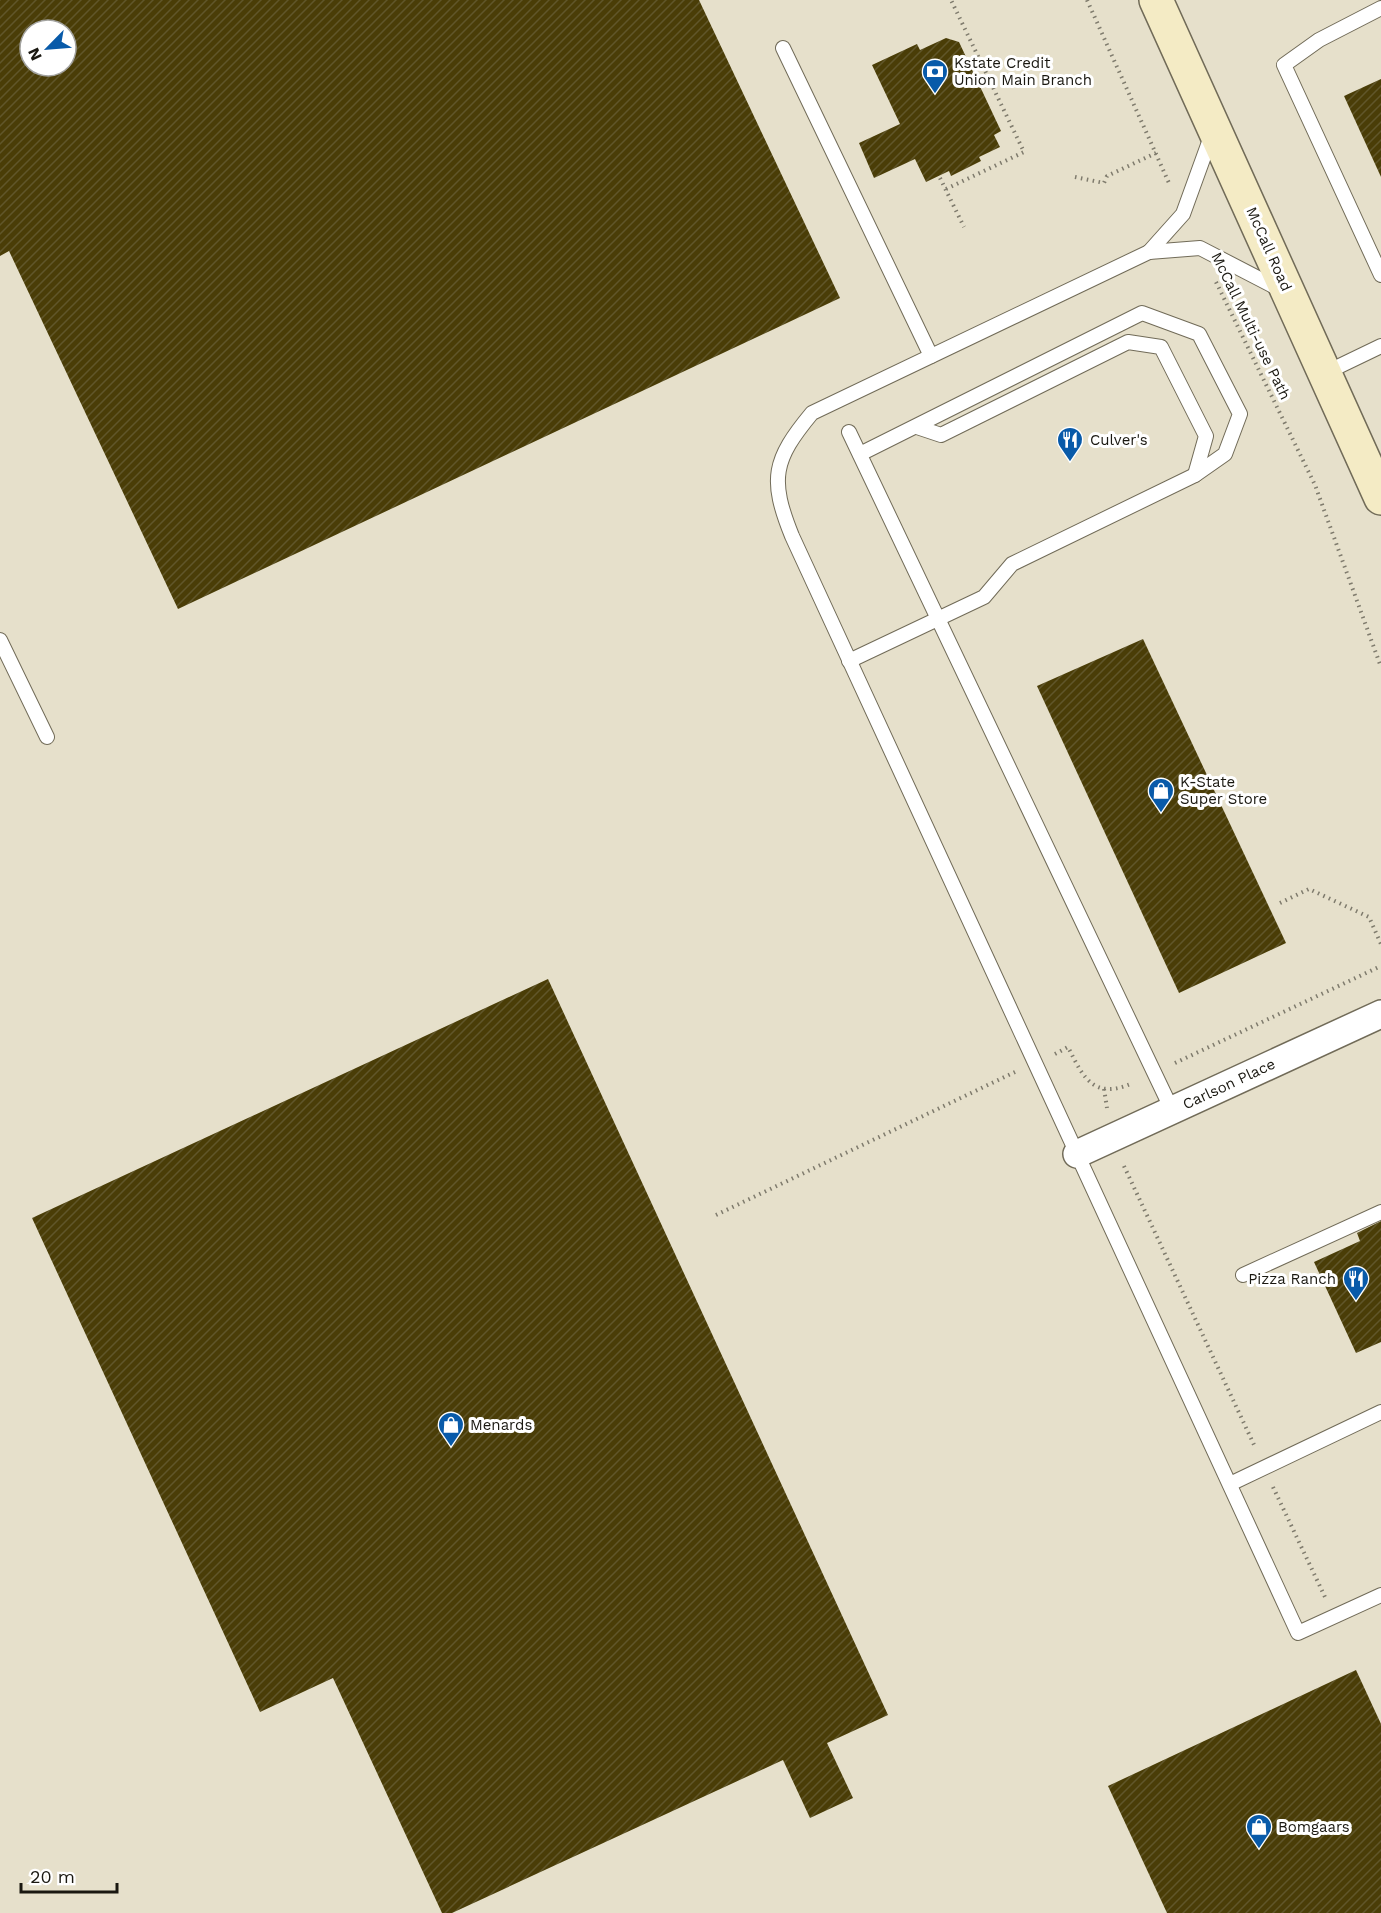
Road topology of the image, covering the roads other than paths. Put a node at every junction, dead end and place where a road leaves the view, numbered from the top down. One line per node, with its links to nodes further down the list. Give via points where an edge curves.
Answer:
1 (1155, 0): 4 (main road, McCall Road)
2 (1381, 8): 6 (lane, via 1319,40 1284,65)
3 (783, 48): 9 (lane)
4 (1214, 128): 5 (lane, via 1183,214); 7 (main road, McCall Road)
5 (1149, 252): 7 (lane, via 1200,248); 9 (lane)
6 (1381, 275)
7 (1290, 295): 10 (main road, McCall Road)
8 (1381, 346): 10 (lane)
9 (931, 356): 18 (lane, via 812,413 791,439 779,464 777,488 783,513)
10 (1325, 373): 15 (main road, McCall Road)
11 (917, 427): 13 (lane); 14 (lane, via 941,435 1128,342 1161,347 1206,436); 14 (lane, via 1142,313 1199,334 1240,414 1225,454)
12 (849, 432): 13 (lane)
13 (860, 454): 16 (lane)
14 (1195, 475): 16 (lane, via 1012,564 984,597)
15 (1381, 498)
16 (938, 619): 18 (lane); 21 (lane)
17 (0, 640): 19 (lane)
18 (849, 661): 22 (lane)
19 (47, 737)
20 (1381, 1014): 21 (street, Carlson Place)
21 (1172, 1110): 22 (street, Carlson Place)
22 (1077, 1154): 26 (lane)
23 (1381, 1212): 24 (lane)
24 (1243, 1275)
25 (1381, 1412): 26 (lane)
26 (1230, 1484): 27 (lane, via 1298,1633)
27 (1381, 1595)

